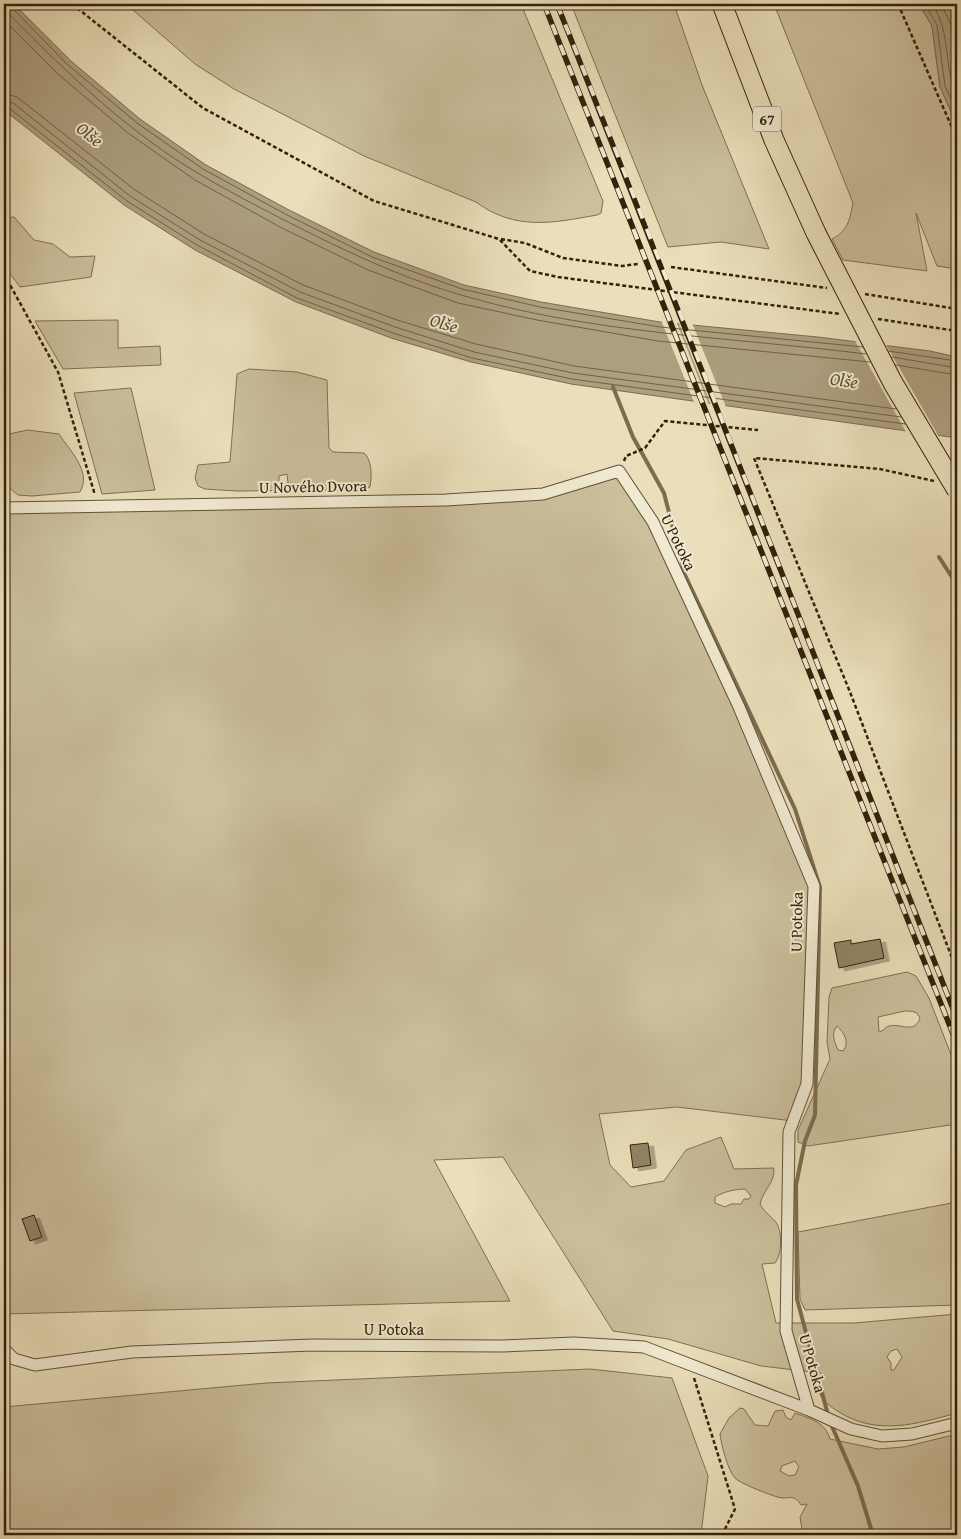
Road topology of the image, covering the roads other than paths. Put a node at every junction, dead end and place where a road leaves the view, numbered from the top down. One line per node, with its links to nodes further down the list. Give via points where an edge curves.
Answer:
1 (722, 4): 3 (main road, 67, bridge, via 774,140 816,233 889,375)
2 (619, 471): 4 (street, U Nového Dvora, via 544,494 446,500); 6 (street, U Potoka, via 652,522 739,707 814,886 807,1084 789,1132 786,1331)
3 (957, 490)
4 (4, 508)
5 (4, 1349): 6 (street, U Potoka, via 14,1359 35,1364 132,1352 284,1346 574,1343 644,1347)
6 (809, 1410): 7 (street, U Potoka, via 851,1429 882,1436 912,1434)
7 (957, 1423)

